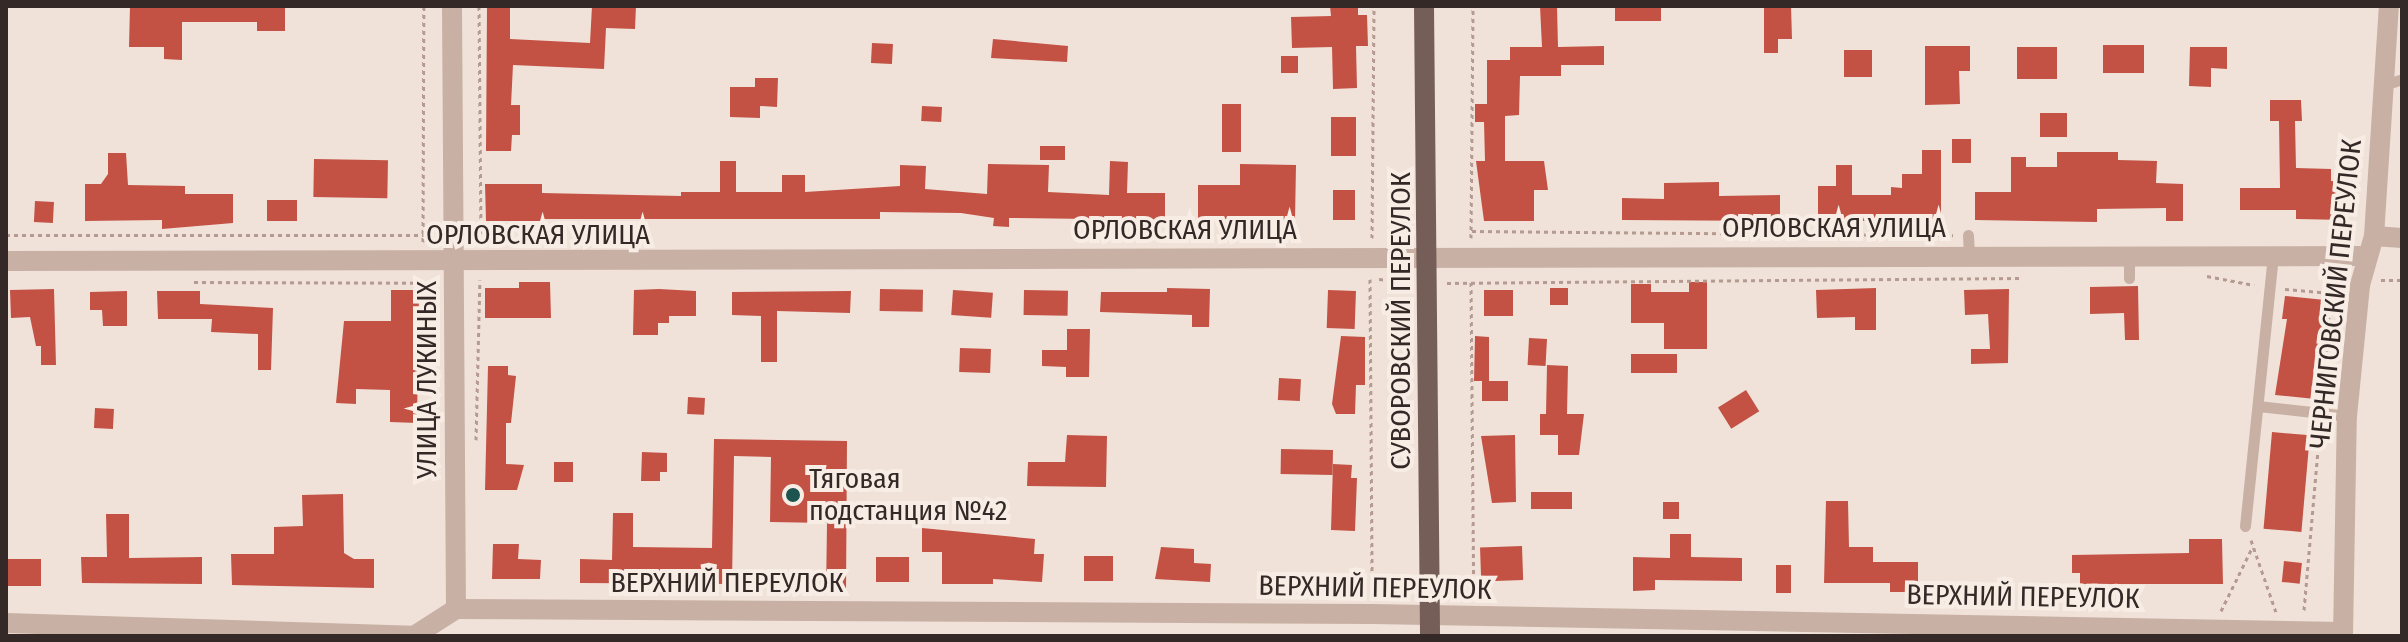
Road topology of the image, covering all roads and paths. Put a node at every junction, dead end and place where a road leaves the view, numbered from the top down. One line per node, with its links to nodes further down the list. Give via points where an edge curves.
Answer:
1 (424, 6): 10 (path)
2 (452, 6): 13 (street, УЛИЦА ЛУКИНЫХ)
3 (479, 6): 26 (path)
4 (1374, 6): 20 (path)
5 (1424, 6): 21 (main road, СУВОРОВСКИЙ ПЕРЕУЛОК)
6 (1473, 6): 9 (path)
7 (2389, 6): 8 (street, ЧЕРНИГОВСКИЙ ПЕРЕУЛОК)
8 (2393, 82): 14 (street, ЧЕРНИГОВСКИЙ ПЕРЕУЛОК)
9 (1471, 231): 12 (path); 22 (path)
10 (423, 234): 11 (path); 13 (path); 25 (path)
11 (6, 235)
12 (1968, 235): 16 (lane)
13 (455, 236): 24 (street, УЛИЦА ЛУКИНЫХ)
14 (2374, 236): 15 (street); 19 (street, ЧЕРНИГОВСКИЙ ПЕРЕУЛОК)
15 (2402, 238)
16 (1969, 256): 17 (street, ОРЛОВСКАЯ УЛИЦА); 22 (street, ОРЛОВСКАЯ УЛИЦА)
17 (2129, 256): 18 (street, ОРЛОВСКАЯ УЛИЦА); 28 (lane)
18 (2273, 256): 19 (street, ОРЛОВСКАЯ УЛИЦА); 36 (lane)
19 (2365, 256): 37 (street, ЧЕРНИГОВСКИЙ ПЕРЕУЛОК)
20 (1372, 257): 21 (street, ОРЛОВСКАЯ УЛИЦА); 26 (street, ОРЛОВСКАЯ УЛИЦА); 30 (path)
21 (1430, 257): 22 (street, ОРЛОВСКАЯ УЛИЦА); 45 (main road, СУВОРОВСКИЙ ПЕРЕУЛОК)
22 (1471, 257): 34 (path)
23 (6, 261): 25 (street, ОРЛОВСКАЯ УЛИЦА)
24 (454, 263): 25 (street, ОРЛОВСКАЯ УЛИЦА); 26 (street, ОРЛОВСКАЯ УЛИЦА); 35 (street, УЛИЦА ЛУКИНЫХ)
25 (422, 273): 33 (path); 35 (path); 35 (path)
26 (485, 275): 35 (path); 38 (path)
27 (2035, 278): 34 (path)
28 (2129, 278)
29 (1356, 279): 30 (path)
30 (1372, 279): 42 (path)
31 (2382, 280): 32 (path)
32 (2402, 280)
33 (191, 282)
34 (1471, 282): 43 (path)
35 (454, 294): 41 (street, УЛИЦА ЛУКИНЫХ)
36 (2258, 406): 37 (lane); 39 (lane)
37 (2347, 416): 48 (street, ЧЕРНИГОВСКИЙ ПЕРЕУЛОК)
38 (476, 453)
39 (2245, 526): 40 (path)
40 (2253, 546): 46 (path, via 2222,610); 47 (path)
41 (456, 609): 42 (street, ВЕРХНИЙ ПЕРЕУЛОК); 49 (street)
42 (1372, 614): 45 (street, ВЕРХНИЙ ПЕРЕУЛОК)
43 (1474, 618): 45 (street, ВЕРХНИЙ ПЕРЕУЛОК); 46 (street, ВЕРХНИЙ ПЕРЕУЛОК)
44 (6, 623): 49 (street)
45 (1430, 626)
46 (2198, 628): 47 (street, ВЕРХНИЙ ПЕРЕУЛОК)
47 (2282, 629): 48 (street, ВЕРХНИЙ ПЕРЕУЛОК)
48 (2343, 634)
49 (413, 636)

